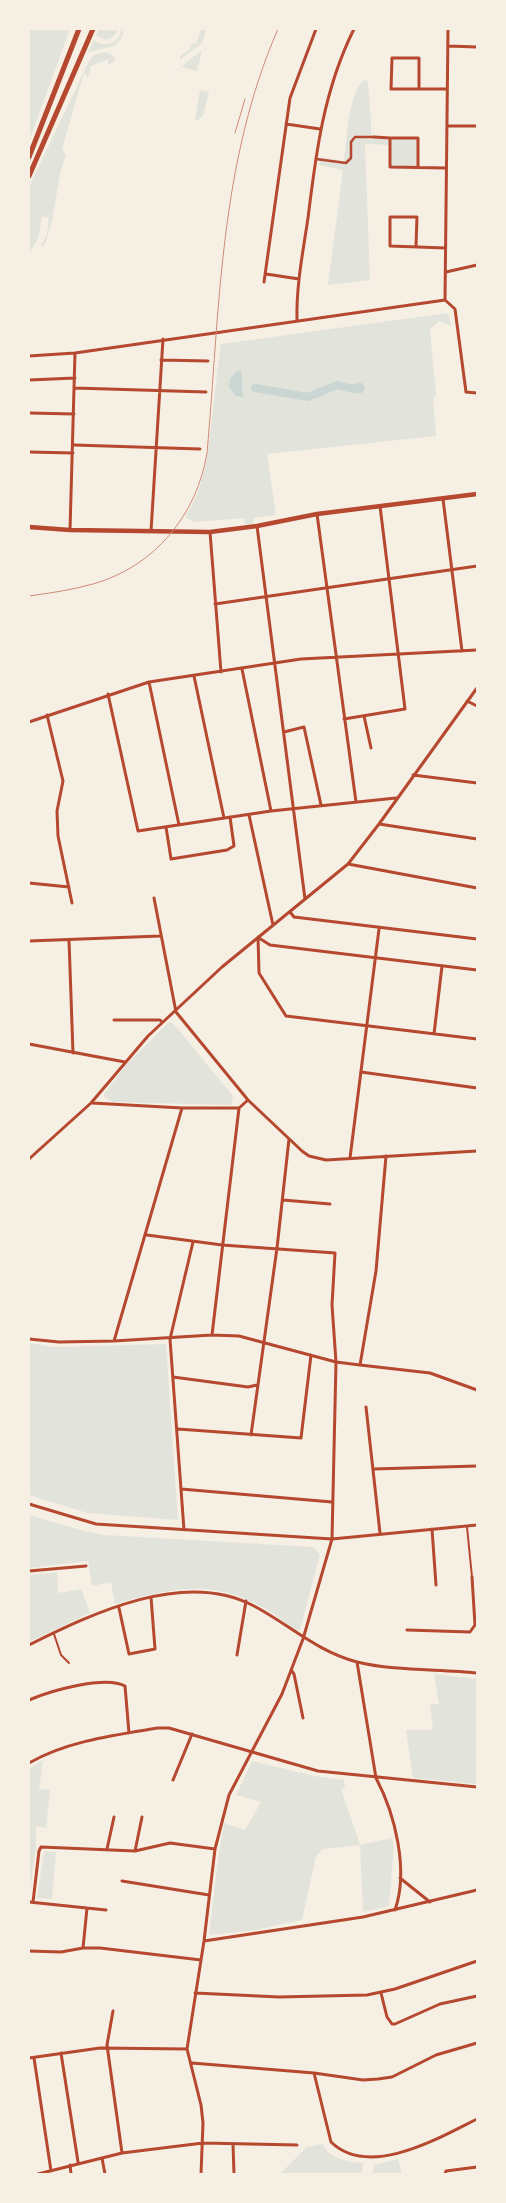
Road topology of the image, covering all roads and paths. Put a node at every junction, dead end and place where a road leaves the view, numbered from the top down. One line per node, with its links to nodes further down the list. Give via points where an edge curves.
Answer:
1 (79, 29): 16 (main road)
2 (93, 29): 20 (main road)
3 (316, 29): 10 (street, via 290,98)
4 (354, 29): 13 (street, via 331,81)
5 (448, 29): 6 (street)
6 (448, 46): 7 (street); 9 (street)
7 (477, 46)
8 (419, 89): 8 (street, via 419,58 392,58 392,89); 9 (street)
9 (447, 89): 11 (street)
10 (286, 124): 13 (street); 25 (street)
11 (447, 126): 12 (street); 19 (street)
12 (477, 126)
13 (320, 129): 17 (street)
14 (374, 138): 15 (street); 17 (street, via 355,137 351,142 351,158 346,164)
15 (390, 138): 18 (street, via 418,138); 18 (street, via 390,167)
16 (29, 158)
17 (316, 158): 26 (street)
18 (418, 167): 19 (street)
19 (446, 168): 22 (street)
20 (29, 176)
21 (416, 246): 21 (street, via 417,217 390,217 390,246); 22 (street)
22 (445, 248): 24 (street)
23 (477, 265): 24 (street)
24 (446, 272): 28 (street)
25 (266, 274): 26 (street); 27 (street)
26 (299, 279): 29 (street)
27 (264, 282)
28 (446, 300): 29 (street); 40 (street, via 455,308 466,392)
29 (297, 321): 30 (street)
30 (163, 339): 31 (street); 33 (street)
31 (75, 353): 32 (street); 35 (street)
32 (29, 356)
33 (161, 360): 34 (street); 38 (street)
34 (208, 362)
35 (76, 378): 36 (street); 37 (street)
36 (29, 380)
37 (75, 388): 38 (street); 42 (street)
38 (158, 390): 39 (street); 44 (street)
39 (206, 392)
40 (477, 393)
41 (29, 413): 42 (street)
42 (74, 414): 43 (street)
43 (74, 445): 44 (street); 47 (street)
44 (155, 447): 45 (street); 55 (street)
45 (200, 449)
46 (29, 452): 47 (street)
47 (73, 452): 54 (street)
48 (477, 494): 49 (street)
49 (443, 499): 50 (street); 58 (street)
50 (380, 505): 51 (street); 59 (street)
51 (317, 514): 52 (street); 60 (street)
52 (257, 526): 56 (street); 61 (street)
53 (29, 527): 54 (street)
54 (70, 530): 55 (street)
55 (151, 532): 56 (street)
56 (210, 532): 62 (street)
57 (477, 566): 58 (street)
58 (451, 570): 59 (street); 64 (street)
59 (390, 578): 60 (street); 65 (street)
60 (326, 587): 61 (street); 66 (street)
61 (266, 596): 62 (street); 67 (street)
62 (215, 604): 69 (street)
63 (477, 650): 64 (street)
64 (462, 651): 65 (street)
65 (399, 655): 66 (street); 77 (street, via 405,709)
66 (336, 658): 67 (street); 78 (street)
67 (275, 664): 68 (street); 80 (street)
68 (242, 669): 69 (street); 88 (street)
69 (221, 672): 70 (street)
70 (194, 676): 71 (street); 91 (street)
71 (149, 682): 73 (street); 93 (street)
72 (477, 688): 74 (street)
73 (108, 694): 76 (street); 94 (street, via 138,831)
74 (467, 701): 75 (street); 82 (street)
75 (477, 706)
76 (47, 715): 79 (street); 98 (street, via 63,781 57,812 58,836)
77 (364, 716): 78 (street); 81 (street)
78 (344, 719): 85 (street)
79 (29, 722)
80 (284, 732): 86 (street, via 304,727); 87 (street)
81 (371, 748)
82 (413, 775): 83 (street); 84 (street)
83 (477, 783)
84 (397, 798): 85 (street); 92 (street)
85 (356, 802): 86 (street)
86 (321, 805): 87 (street)
87 (294, 809): 88 (street); 101 (street)
88 (271, 812): 89 (street)
89 (249, 815): 90 (street); 104 (street)
90 (230, 817): 91 (street); 94 (street, via 234,846 227,850 171,859)
91 (224, 818): 93 (street)
92 (379, 824): 95 (street); 96 (street)
93 (178, 825): 94 (street)
94 (166, 827)
95 (477, 839)
96 (348, 864): 99 (street); 101 (street)
97 (29, 883): 98 (street)
98 (69, 887): 102 (street)
99 (477, 888)
100 (154, 898): 106 (street)
101 (306, 900): 103 (street)
102 (72, 903)
103 (290, 912): 104 (street); 105 (street, via 294,917)
104 (273, 925): 107 (street)
105 (379, 929): 108 (street); 111 (street)
106 (160, 936): 110 (street); 114 (street)
107 (258, 938): 111 (street, via 270,944); 114 (street, via 222,967); 117 (street, via 259,973 286,1016)
108 (477, 939)
109 (29, 940): 110 (street)
110 (70, 940): 121 (street)
111 (376, 957): 112 (street); 117 (street)
112 (442, 966): 113 (street); 118 (street)
113 (477, 970)
114 (176, 1012): 116 (street); 125 (street)
115 (114, 1020): 116 (street)
116 (162, 1022): 122 (street)
117 (367, 1025): 118 (street); 123 (street)
118 (434, 1034): 119 (street)
119 (477, 1039)
120 (29, 1044): 121 (street)
121 (73, 1053): 122 (street)
122 (125, 1062): 126 (street)
123 (361, 1072): 124 (street); 132 (street)
124 (477, 1088)
125 (248, 1100): 128 (street); 129 (street)
126 (91, 1103): 127 (street); 133 (street)
127 (182, 1108): 128 (street); 136 (street)
128 (239, 1108): 138 (street)
129 (289, 1139): 132 (street, via 317,1159); 134 (street)
130 (477, 1151): 131 (street)
131 (386, 1156): 132 (street); 147 (street, via 376,1271)
132 (350, 1158)
133 (29, 1159)
134 (282, 1200): 135 (street); 139 (street)
135 (330, 1204)
136 (147, 1235): 137 (street); 143 (street)
137 (193, 1242): 138 (street); 142 (street)
138 (222, 1245): 139 (street); 140 (street)
139 (277, 1248): 144 (street); 146 (street, via 335,1253 332,1305)
140 (212, 1335): 142 (street); 144 (street, via 239,1336)
141 (29, 1339): 143 (street)
142 (170, 1339): 143 (street); 148 (street)
143 (114, 1342)
144 (264, 1344): 145 (street); 149 (street)
145 (311, 1355): 146 (street); 153 (street, via 301,1438)
146 (336, 1362): 147 (street); 157 (street)
147 (360, 1364): 150 (street, via 430,1373)
148 (173, 1377): 149 (street, via 248,1387); 152 (street)
149 (257, 1385): 153 (street)
150 (477, 1390)
151 (366, 1407): 155 (street)
152 (178, 1429): 153 (street); 156 (street)
153 (251, 1435)
154 (477, 1466): 155 (street)
155 (373, 1469): 163 (street)
156 (181, 1489): 157 (street); 162 (street)
157 (332, 1502): 164 (street)
158 (29, 1504): 162 (street, via 96,1524)
159 (477, 1525): 160 (street)
160 (467, 1526): 161 (street); 167 (lane)
161 (432, 1529): 163 (street); 168 (street)
162 (184, 1530): 164 (street)
163 (380, 1533): 164 (street)
164 (332, 1539): 175 (street)
165 (86, 1566): 166 (street)
166 (29, 1571)
167 (472, 1577): 172 (street)
168 (436, 1585)
169 (151, 1597): 170 (street, via 202,1590); 171 (street); 171 (street, via 155,1649 128,1654)
170 (246, 1601): 175 (street); 177 (street)
171 (118, 1608): 174 (street)
172 (476, 1615): 173 (street, via 470,1632)
173 (406, 1630)
174 (54, 1634): 176 (street); 179 (lane, via 61,1655)
175 (303, 1639): 178 (street); 180 (street)
176 (29, 1645)
177 (237, 1655)
178 (357, 1662): 181 (street); 188 (street)
179 (69, 1663)
180 (291, 1670): 183 (street); 186 (street)
181 (477, 1674)
182 (29, 1700): 184 (street, via 81,1685 119,1682 125,1686)
183 (303, 1718)
184 (129, 1733): 185 (street, via 158,1728); 187 (street, via 76,1745 40,1756)
185 (192, 1734): 186 (street); 189 (street)
186 (251, 1754): 188 (street, via 318,1771); 194 (street, via 229,1796)
187 (29, 1763)
188 (376, 1778): 190 (street); 196 (street, via 397,1832)
189 (173, 1780)
190 (477, 1787)
191 (114, 1817): 193 (street)
192 (142, 1817): 195 (street)
193 (107, 1849): 195 (street); 200 (street, via 41,1847)
194 (215, 1849): 195 (street, via 170,1843); 199 (street)
195 (135, 1851)
196 (400, 1878): 201 (street); 204 (street)
197 (122, 1881): 199 (street)
198 (477, 1890): 201 (street)
199 (209, 1895): 205 (street)
200 (31, 1902): 202 (street)
201 (431, 1902): 204 (street)
202 (87, 1908): 203 (street); 206 (street)
203 (106, 1910)
204 (394, 1910): 205 (street)
205 (204, 1941): 208 (street)
206 (83, 1948): 207 (street, via 61,1952); 208 (street)
207 (29, 1951)
208 (201, 1960): 210 (street)
209 (477, 1961): 211 (street)
210 (195, 1993): 211 (street, via 279,1997); 216 (street)
211 (381, 1993): 212 (street, via 392,2024 440,2004)
212 (477, 1996)
213 (112, 2011): 215 (street)
214 (477, 2043): 221 (street, via 436,2055 392,2077 363,2080)
215 (107, 2048): 216 (street); 217 (street); 226 (street)
216 (187, 2049): 220 (street)
217 (62, 2053): 219 (street); 228 (street)
218 (29, 2058): 219 (street)
219 (34, 2058): 231 (street)
220 (192, 2064): 221 (street); 223 (street, via 201,2105)
221 (314, 2073): 222 (street, via 331,2142 352,2156 376,2157 404,2152)
222 (477, 2119)
223 (203, 2143): 224 (street); 226 (street); 235 (street)
224 (233, 2144): 225 (street); 236 (street)
225 (297, 2145)
226 (122, 2153): 227 (street)
227 (102, 2158): 228 (street); 234 (street)
228 (78, 2162): 229 (street)
229 (70, 2165): 231 (street); 233 (street)
230 (477, 2167): 237 (street, via 446,2171)
231 (51, 2171): 232 (street)
232 (38, 2174)
233 (71, 2174)
234 (105, 2174)
235 (201, 2174)
236 (234, 2174)
237 (445, 2174)

